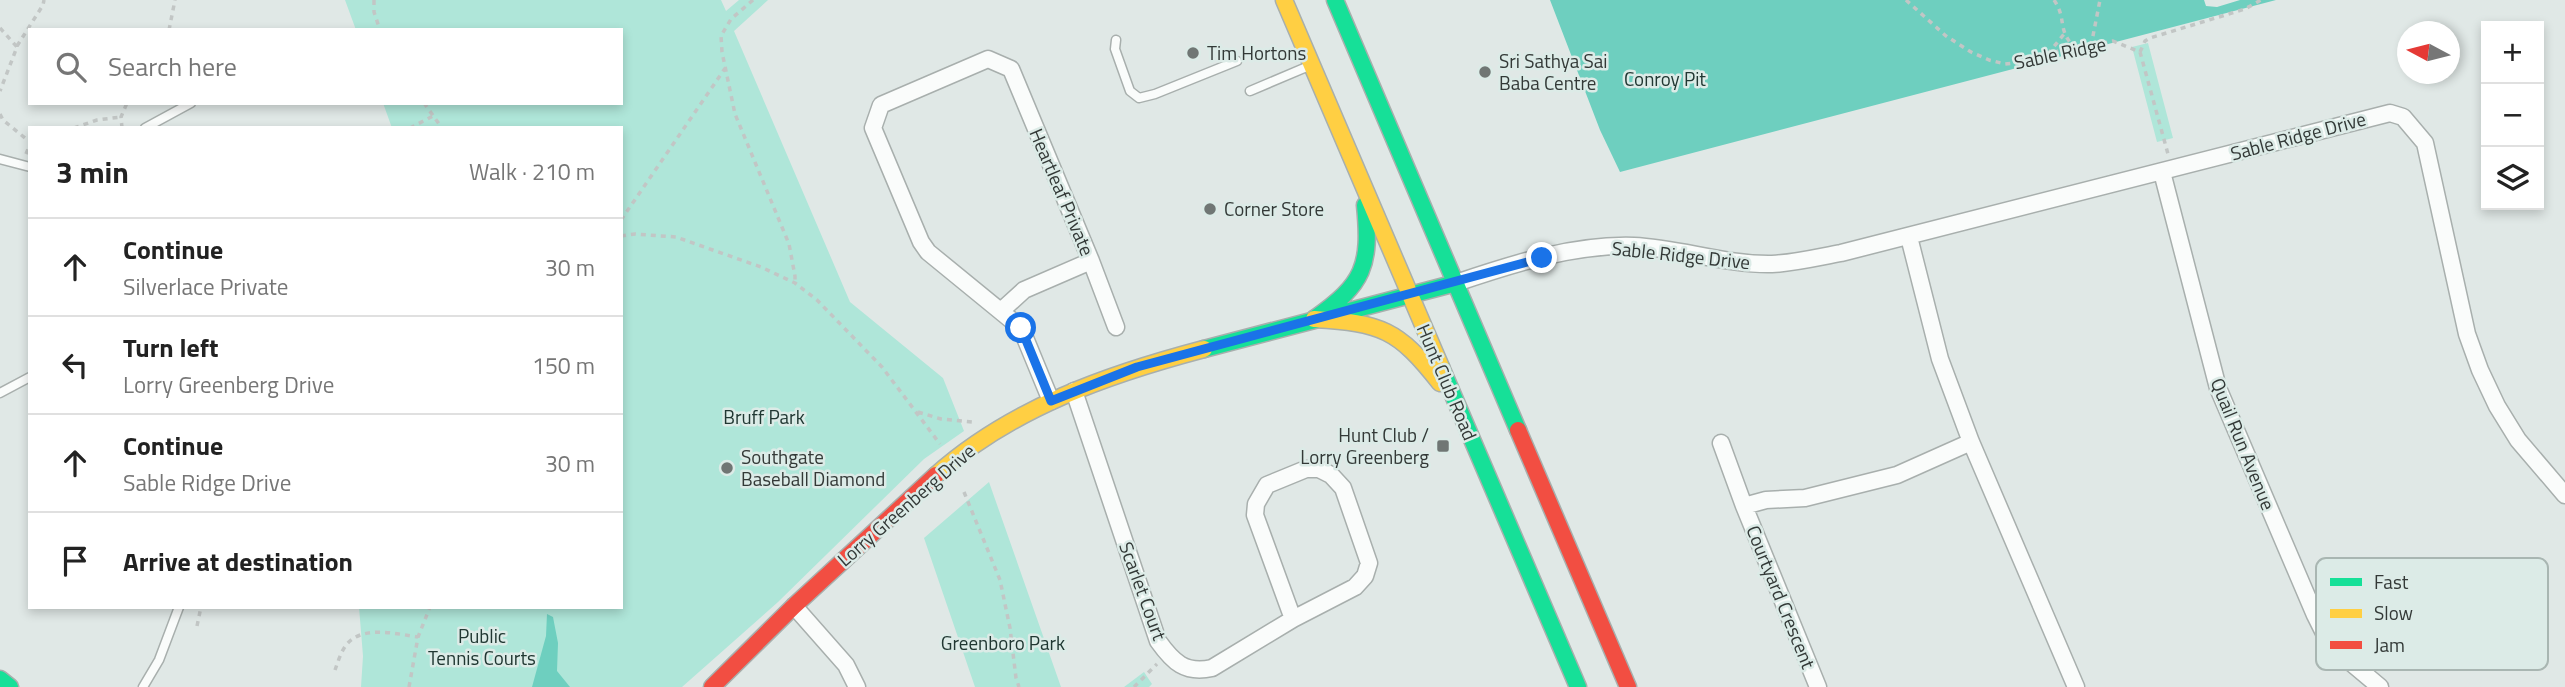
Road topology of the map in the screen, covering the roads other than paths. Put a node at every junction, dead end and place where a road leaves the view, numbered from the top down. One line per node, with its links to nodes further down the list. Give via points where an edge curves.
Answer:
1 (1284, 0): 5 (main road, Hunt Club Road)
2 (1335, 0): 15 (main road)
3 (1116, 40): 4 (lane, via 1130,91 1139,98)
4 (1237, 61)
5 (1312, 65): 6 (lane); 12 (main road, Hunt Club Road)
6 (1250, 91)
7 (187, 105): 8 (lane)
8 (149, 126)
9 (0, 159): 10 (lane)
10 (28, 166)
11 (2167, 171): 13 (street, Sable Ridge Drive); 27 (street, Sable Ridge Drive, via 2379,114 2403,117 2425,143 2473,355 2518,439); 31 (street, Quail Run Avenue, via 2218,388)
12 (1362, 182): 16 (main road, Hunt Club Road); 18 (main road, via 1368,236 1364,266 1347,295)
13 (1909, 237): 15 (street, Sable Ridge Drive, via 1773,264 1635,246 1591,248); 25 (street, via 1940,359)
14 (1091, 261): 17 (street, via 1024,290); 17 (street, Heartleaf Private, via 1011,69 988,59 881,105 873,128 920,242); 19 (street, Heartleaf Private)
15 (1456, 283): 16 (main road, Lorry Greenberg Drive); 38 (main road)
16 (1411, 295): 18 (main road, Lorry Greenberg Drive); 24 (main road, Hunt Club Road)
17 (1000, 311): 23 (street, via 1021,328)
18 (1314, 319): 21 (main road, Lorry Greenberg Drive, via 1137,367); 24 (main road, via 1363,322 1395,334)
19 (1116, 327)
20 (28, 378): 22 (lane)
21 (1074, 391): 23 (main road, Lorry Greenberg Drive); 32 (street, Scarlet Court, via 1158,641 1167,653 1181,666 1198,671 1212,668)
22 (0, 393)
23 (1051, 401): 29 (main road, Lorry Greenberg Drive, via 951,462)
24 (1456, 406): 37 (main road, Hunt Club Road)
25 (1971, 442): 28 (street, Courtyard Crescent, via 1897,475 1805,498); 40 (street)
26 (1721, 443): 28 (street, Courtyard Crescent)
27 (2565, 495)
28 (1744, 506): 39 (street, Courtyard Crescent)
29 (794, 606): 35 (main road, Lorry Greenberg Drive); 36 (street, via 846,665)
30 (179, 609): 34 (lane)
31 (2316, 617)
32 (1293, 619): 32 (street, Scarlet Court, via 1255,515 1256,504 1267,485 1306,469 1319,469 1343,488 1369,562 1355,587)
33 (2360, 670): 41 (street, Quail Run Avenue)
34 (143, 687)
35 (712, 687)
36 (857, 687)
37 (1578, 687)
38 (1628, 687)
39 (1818, 687)
40 (2076, 687)
41 (2380, 687)

